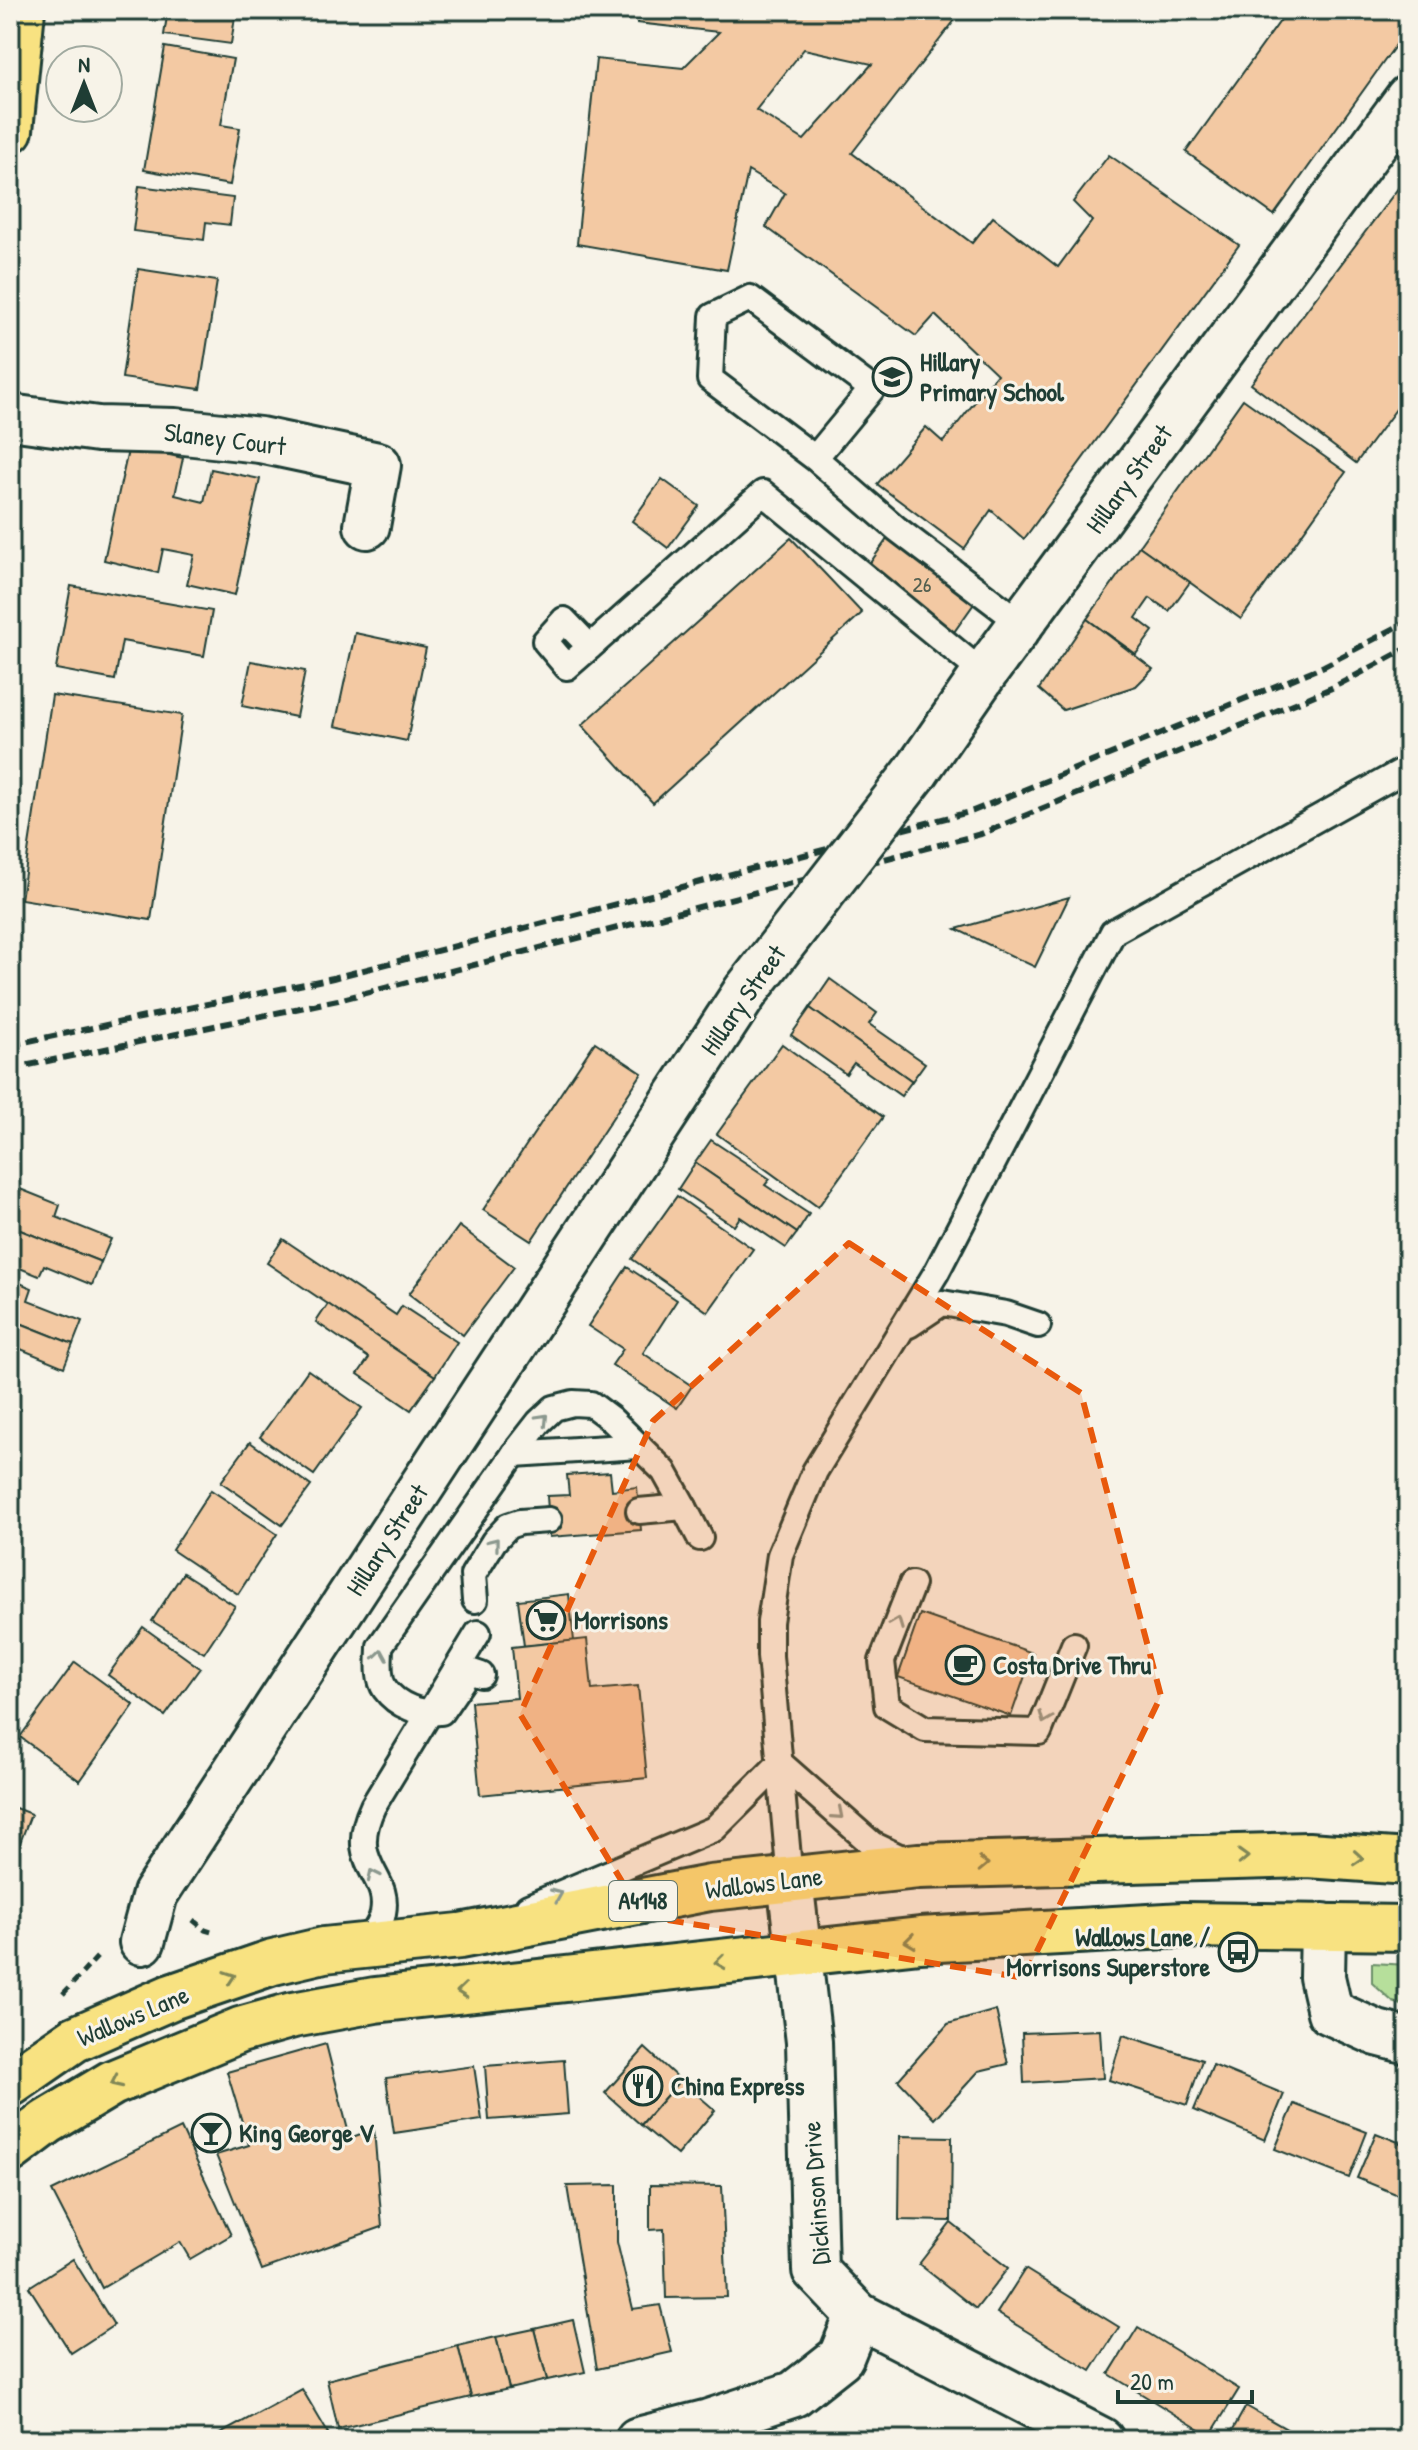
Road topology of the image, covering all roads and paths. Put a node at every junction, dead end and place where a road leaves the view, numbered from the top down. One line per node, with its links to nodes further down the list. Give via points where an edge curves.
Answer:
1 (22, 10): 3 (highway)
2 (1408, 98): 7 (street, Hillary Street)
3 (10, 130)
4 (10, 417): 6 (street, Slaney Court, via 260,440 378,465)
5 (815, 458): 5 (lane, via 710,379 713,316 750,298 872,389); 7 (lane, via 897,529)
6 (367, 526)
7 (1022, 624): 9 (street, Hillary Street)
8 (590, 647): 9 (lane, via 763,493)
9 (984, 674): 26 (street, Hillary Street, bridge, via 916,772 746,991)
10 (1408, 768): 12 (lane, via 1113,932)
11 (1038, 1325): 12 (lane, via 942,1303)
12 (901, 1331): 25 (lane, via 815,1471 780,1555 770,1622)
13 (639, 1446): 14 (lane); 14 (lane, one-way to 13, via 554,1408 573,1403 591,1404); 15 (lane, via 664,1471)
14 (514, 1454): 24 (lane, one-way to 14, via 404,1705 384,1689 380,1646)
15 (684, 1507): 16 (lane); 18 (lane)
16 (639, 1511)
17 (549, 1520): 20 (lane, one-way to 17, via 473,1575 494,1541 508,1526)
18 (700, 1538)
19 (912, 1584): 22 (lane, one-way to 19, via 1039,1732 925,1729 887,1706 882,1661)
20 (475, 1600)
21 (478, 1633): 24 (lane)
22 (1074, 1645)
23 (481, 1675): 24 (lane, via 469,1671 441,1712)
24 (429, 1714): 34 (lane, one-way to 24, via 381,1919 379,1885 362,1846 364,1825)
25 (780, 1763): 28 (lane, one-way to 28, via 872,1844); 29 (lane); 32 (lane, one-way to 25, via 714,1829)
26 (183, 1852): 33 (street, Hillary Street); 36 (path, via 178,1890 185,1914 205,1930 229,1936)
27 (1408, 1862): 28 (highway, Wallows Lane / A4148, one-way to 27, via 1308,1855)
28 (918, 1866): 29 (highway, Wallows Lane / A4148)
29 (790, 1880): 32 (highway, Wallows Lane / A4148, via 710,1888); 35 (street, Dickinson Drive)
30 (1323, 1926): 31 (highway, Wallows Lane); 35 (highway, Wallows Lane, one-way to 35, via 1153,1927 920,1940); 40 (street, via 1322,1977 1330,2012)
31 (1408, 1928)
32 (460, 1936): 34 (highway, Wallows Lane / A4148)
33 (123, 1946): 37 (path)
34 (345, 1948): 36 (highway, Wallows Lane / A4148); 38 (highway)
35 (798, 1953): 38 (highway, Wallows Lane, one-way to 38); 44 (street, Dickinson Drive, via 809,2042 815,2270)
36 (273, 1962): 39 (highway, Wallows Lane / A4148, one-way to 36)
37 (62, 1996)
38 (338, 2006): 41 (highway, Wallows Lane, via 240,2030)
39 (142, 2009): 41 (highway); 42 (highway, Wallows Lane / A4148, via 75,2039)
40 (1408, 2041)
41 (158, 2064): 43 (highway, Wallows Lane, one-way to 43, via 112,2083)
42 (10, 2084)
43 (10, 2150)
44 (858, 2315): 45 (street, via 841,2357 794,2394); 46 (street, Dickinson Drive)
45 (638, 2440)
46 (1101, 2440)

